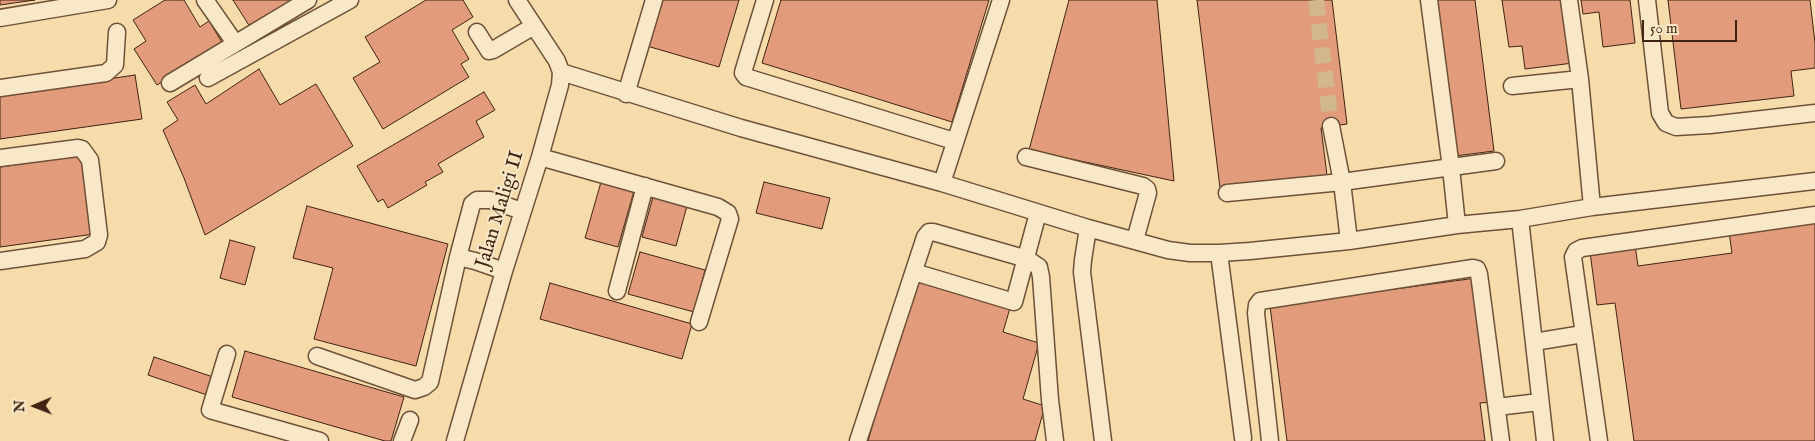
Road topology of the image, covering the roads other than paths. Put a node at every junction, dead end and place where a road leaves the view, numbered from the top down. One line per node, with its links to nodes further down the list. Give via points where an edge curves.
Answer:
1 (108, 0): 12 (street)
2 (205, 0): 16 (street)
3 (308, 0): 16 (street)
4 (350, 0): 18 (street)
5 (517, 0): 13 (street)
6 (654, 0): 23 (street)
7 (765, 0): 26 (street, via 743,73 746,77)
8 (1001, 0): 26 (street)
9 (1429, 0): 31 (street)
10 (1569, 0): 19 (street)
11 (1646, 0): 24 (street, via 1660,113 1666,123 1676,126 1710,125)
12 (0, 18)
13 (534, 26): 15 (street, via 489,51); 17 (street)
14 (117, 32): 22 (street, via 115,65 106,73)
15 (477, 32)
16 (235, 43): 20 (street)
17 (560, 72): 23 (street); 27 (street, Jalan Maligi II, via 560,85)
18 (208, 78)
19 (1580, 79): 21 (street); 37 (street)
20 (170, 83)
21 (1512, 86)
22 (0, 88)
23 (626, 94): 34 (street)
24 (1815, 114)
25 (1331, 126): 33 (street)
26 (954, 142): 34 (street)
27 (540, 157): 35 (street); 38 (street, Jalan Maligi II)
28 (1026, 157): 44 (street, via 1147,189)
29 (0, 158): 49 (street, via 82,149 90,160 99,236 97,242 85,249)
30 (1496, 161): 31 (street)
31 (1451, 168): 33 (street); 42 (street)
32 (1815, 181): 37 (street)
33 (1342, 182): 36 (street); 45 (street)
34 (942, 183): 39 (street)
35 (644, 186): 52 (street); 53 (street, via 718,207 728,213 730,218)
36 (1227, 193)
37 (1592, 207): 41 (street)
38 (522, 211): 47 (street, via 490,200 477,200 472,204); 50 (street, Jalan Maligi II)
39 (1038, 213): 43 (street); 48 (street)
40 (1815, 215): 54 (street, via 1576,251 1573,257)
41 (1520, 219): 42 (street); 55 (street)
42 (1457, 225): 45 (street)
43 (1088, 228): 44 (street); 69 (street, via 1082,272)
44 (1135, 240): 46 (street, via 1168,250)
45 (1348, 241): 46 (street)
46 (1220, 253): 62 (street)
47 (458, 257): 50 (street); 57 (street, via 430,382 424,387 415,390)
48 (1027, 258): 51 (street, via 929,232); 51 (street, via 1014,302); 60 (street, via 1039,267 1041,278)
49 (0, 260)
50 (504, 271): 65 (street, Jalan Maligi II)
51 (914, 272): 66 (street)
52 (617, 291)
53 (699, 322)
54 (1583, 334): 55 (street); 73 (street)
55 (1534, 342): 58 (street)
56 (227, 354): 63 (street, via 210,410)
57 (317, 356)
58 (1539, 402): 59 (street); 72 (street)
59 (1497, 407): 70 (street, via 1479,274 1473,268 1260,301 1256,313); 71 (street)
60 (1051, 412): 67 (street); 68 (street)
61 (410, 420): 64 (street)
62 (1243, 438)
63 (320, 441)
64 (402, 441)
65 (456, 441)
66 (858, 441)
67 (1043, 441)
68 (1055, 441)
69 (1103, 441)
70 (1270, 441)
71 (1501, 441)
72 (1544, 441)
73 (1599, 441)

